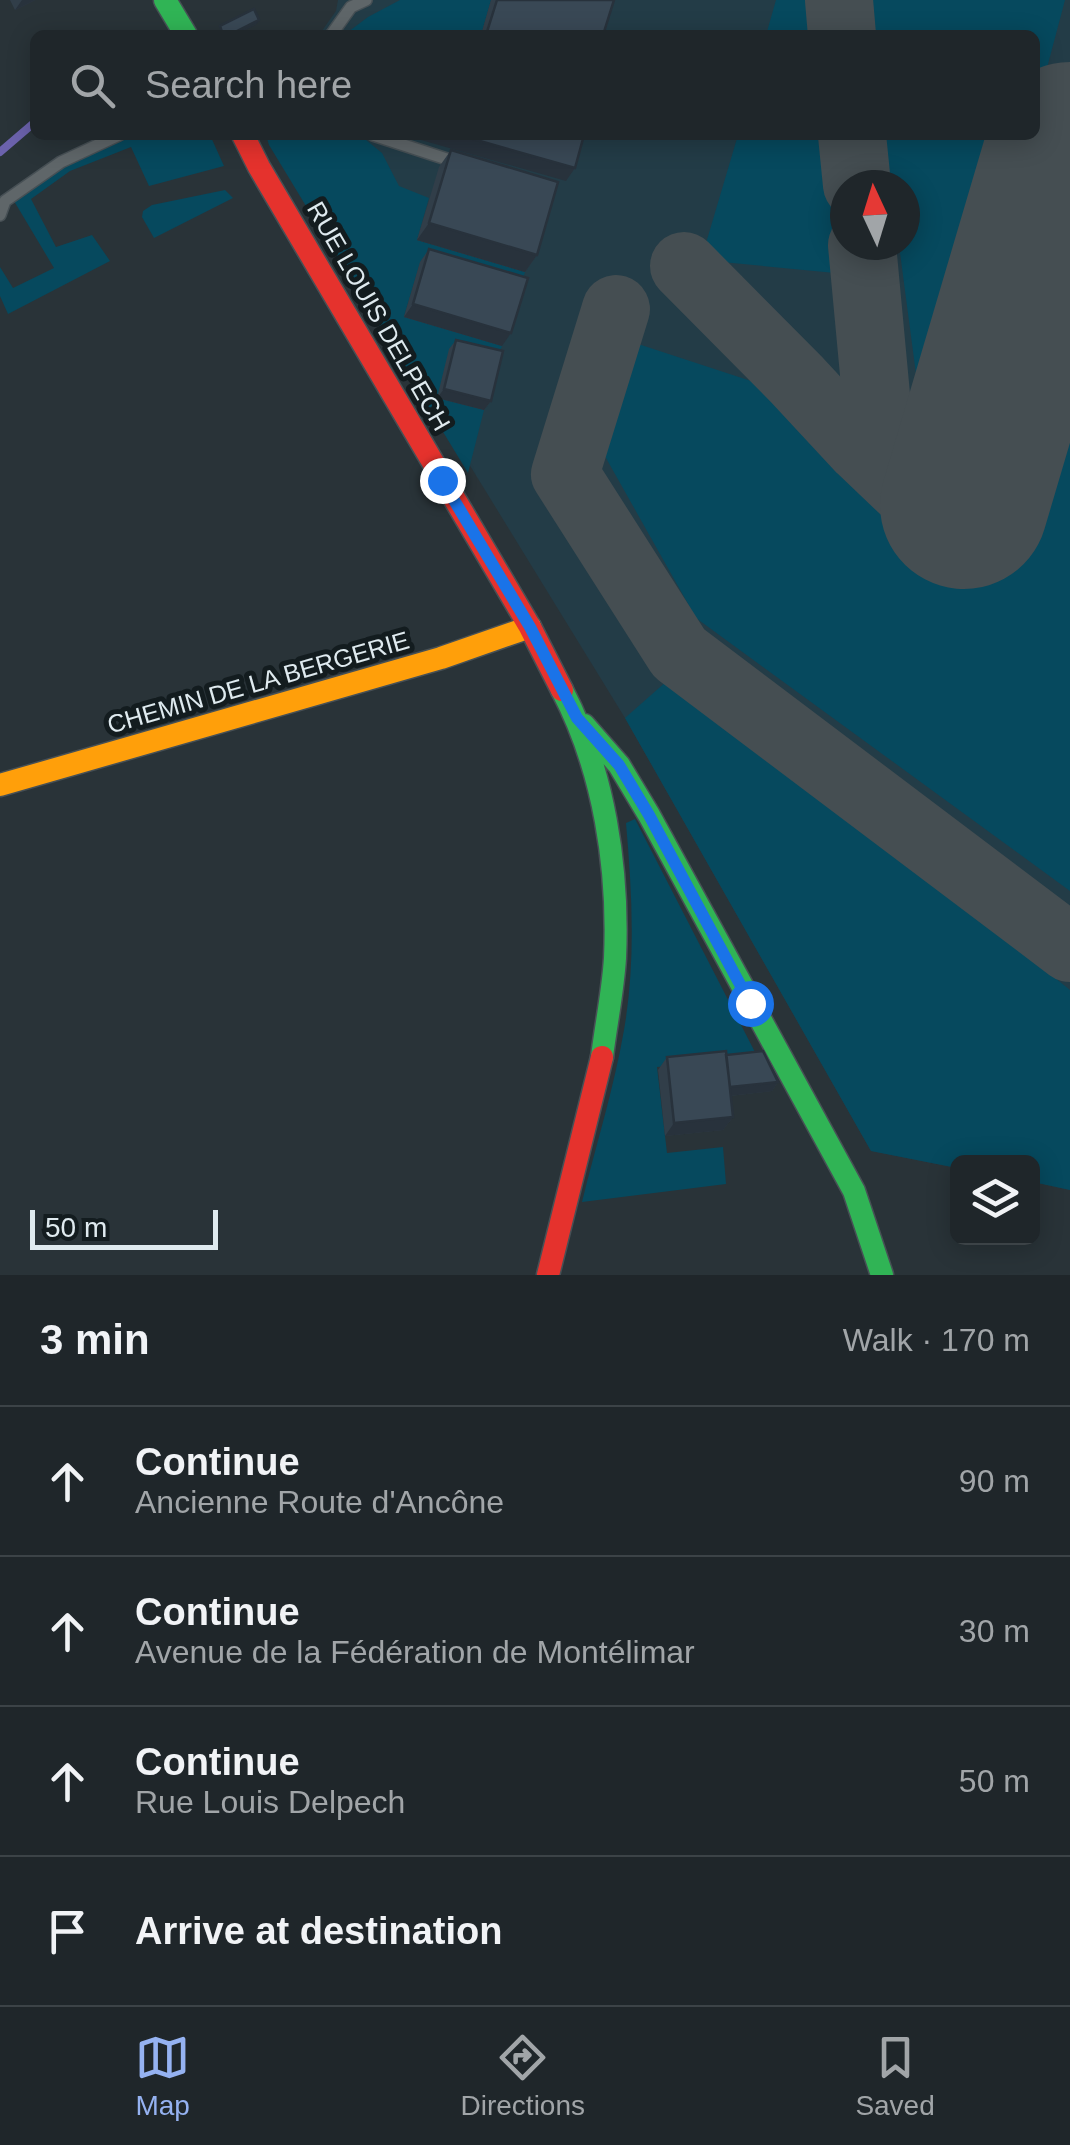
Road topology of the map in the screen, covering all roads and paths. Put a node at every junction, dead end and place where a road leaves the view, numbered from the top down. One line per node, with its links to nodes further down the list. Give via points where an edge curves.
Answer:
1 (165, 0): 4 (street)
2 (366, 0): 3 (lane)
3 (352, 3): 5 (lane)
4 (183, 30)
5 (334, 30)
6 (108, 140): 10 (lane, via 4,200)
7 (246, 140): 11 (street, RUE LOUIS DELPECH)
8 (387, 140): 9 (lane)
9 (470, 167)
10 (0, 216)
11 (530, 627): 12 (street, RUE LOUIS DELPECH); 13 (street, CHEMIN DE LA BERGERIE)
12 (577, 718): 14 (street, via 614,870 615,959 601,1066); 15 (street, via 619,765 649,815 854,1191)
13 (0, 785)
14 (548, 1275)
15 (882, 1275)

